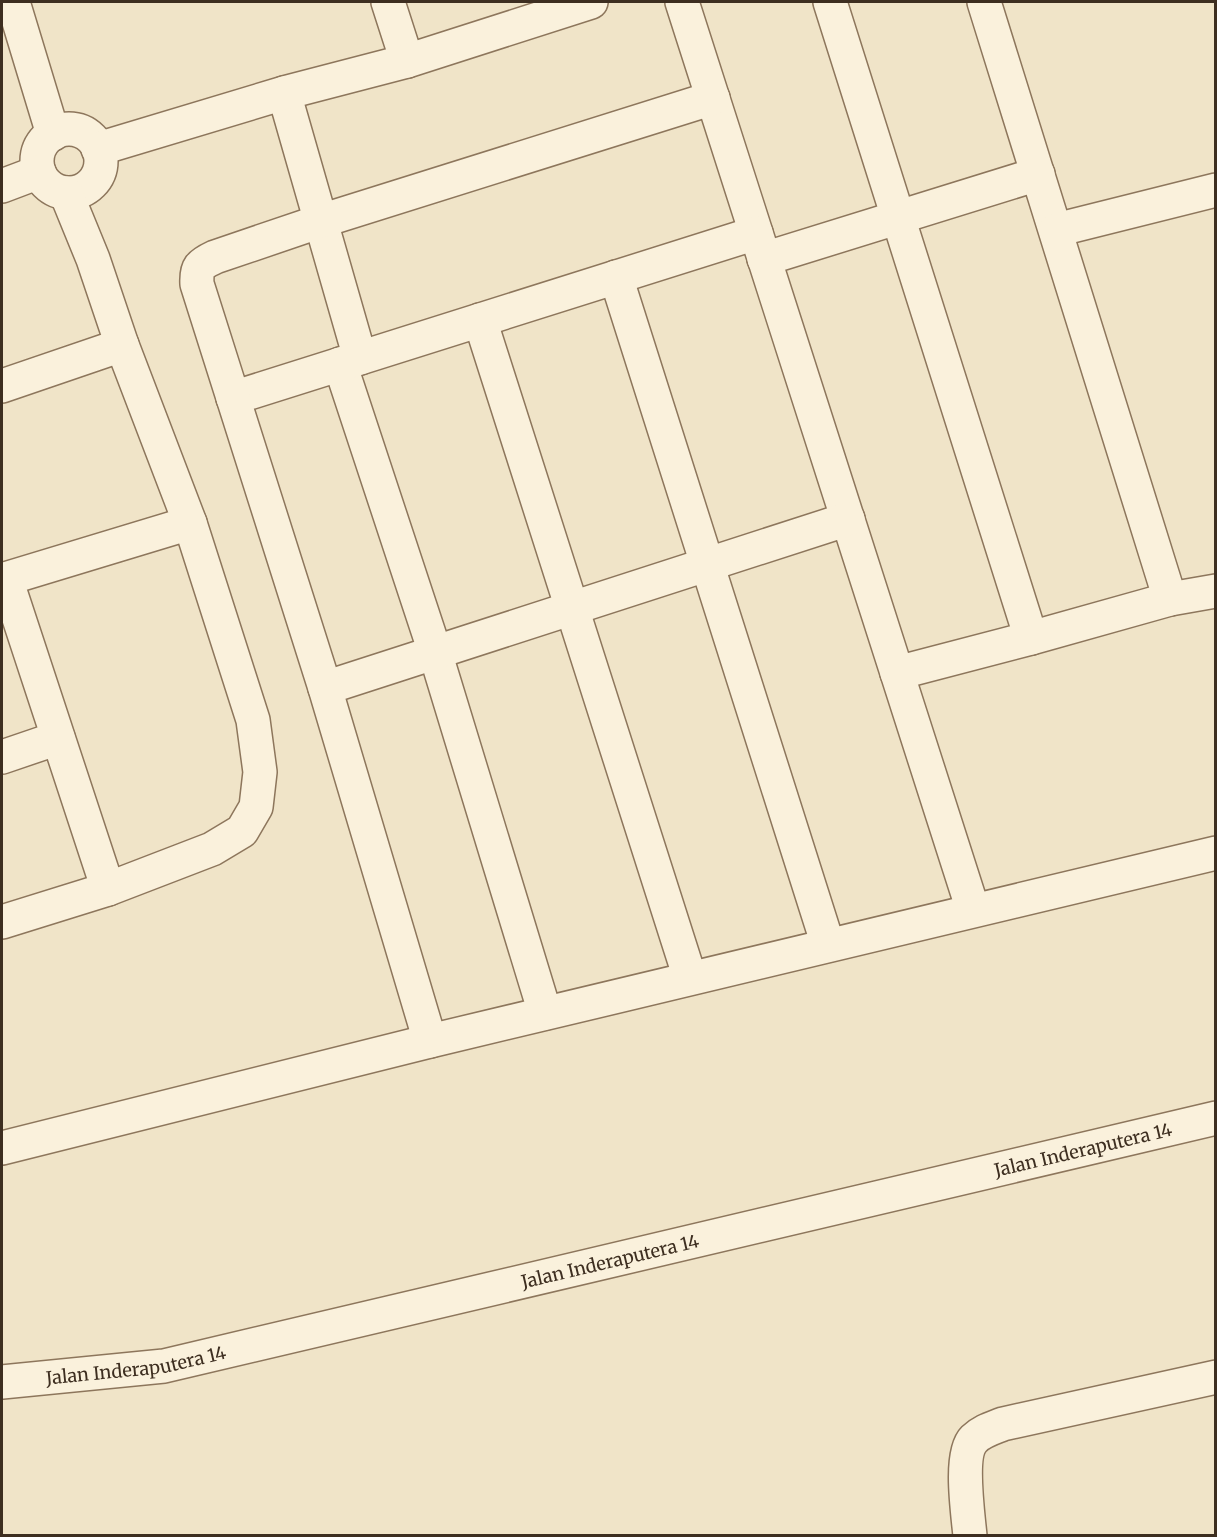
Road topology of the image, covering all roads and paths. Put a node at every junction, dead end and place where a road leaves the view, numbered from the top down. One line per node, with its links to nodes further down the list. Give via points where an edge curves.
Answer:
1 (13, 2): 11 (street)
2 (388, 2): 8 (street)
3 (591, 2): 7 (street)
4 (682, 2): 10 (street)
5 (830, 2): 18 (street)
6 (984, 2): 14 (street)
7 (536, 10): 8 (street)
8 (407, 61): 9 (street)
9 (284, 93): 12 (street); 19 (street)
10 (713, 98): 19 (street); 21 (street)
11 (53, 134): 12 (street, via 74,130 93,140); 13 (street, via 39,149)
12 (98, 149): 17 (street, via 95,179 88,187)
13 (39, 172): 15 (street); 17 (street, via 45,183)
14 (1038, 174): 18 (street); 20 (street)
15 (2, 186)
16 (1215, 190): 20 (street)
17 (66, 193): 24 (street)
18 (898, 217): 21 (street); 35 (street)
19 (321, 221): 25 (street); 27 (street, via 216,257 203,263 196,273)
20 (1056, 230): 33 (street)
21 (760, 246): 22 (street); 28 (street)
22 (616, 277): 23 (street); 30 (street)
23 (480, 320): 25 (street); 34 (street)
24 (122, 345): 26 (street); 29 (street)
25 (350, 361): 27 (street); 36 (street)
26 (2, 386)
27 (233, 398): 38 (street)
28 (848, 519): 30 (street); 37 (street)
29 (190, 523): 31 (street); 42 (street, via 253,720 260,772 255,807 242,831 212,849)
30 (707, 564): 34 (street); 45 (street)
31 (4, 579): 39 (street)
32 (1215, 591): 33 (street)
33 (1170, 599): 35 (street)
34 (573, 608): 36 (street); 46 (street)
35 (1031, 638): 37 (street)
36 (435, 652): 38 (street); 47 (street)
37 (897, 673): 43 (street)
38 (325, 688): 48 (street)
39 (58, 738): 40 (street); 42 (street)
40 (2, 757)
41 (1215, 853): 43 (street)
42 (108, 889): 44 (street)
43 (973, 910): 45 (street)
44 (2, 922)
45 (828, 945): 46 (street)
46 (690, 978): 47 (street)
47 (545, 1013): 48 (street)
48 (430, 1041): 50 (street)
49 (1215, 1118): 52 (street, Jalan Inderaputera 14, via 164,1366)
50 (2, 1148)
51 (1215, 1377): 53 (street, via 985,1431 967,1451)
52 (2, 1382)
53 (970, 1536)

